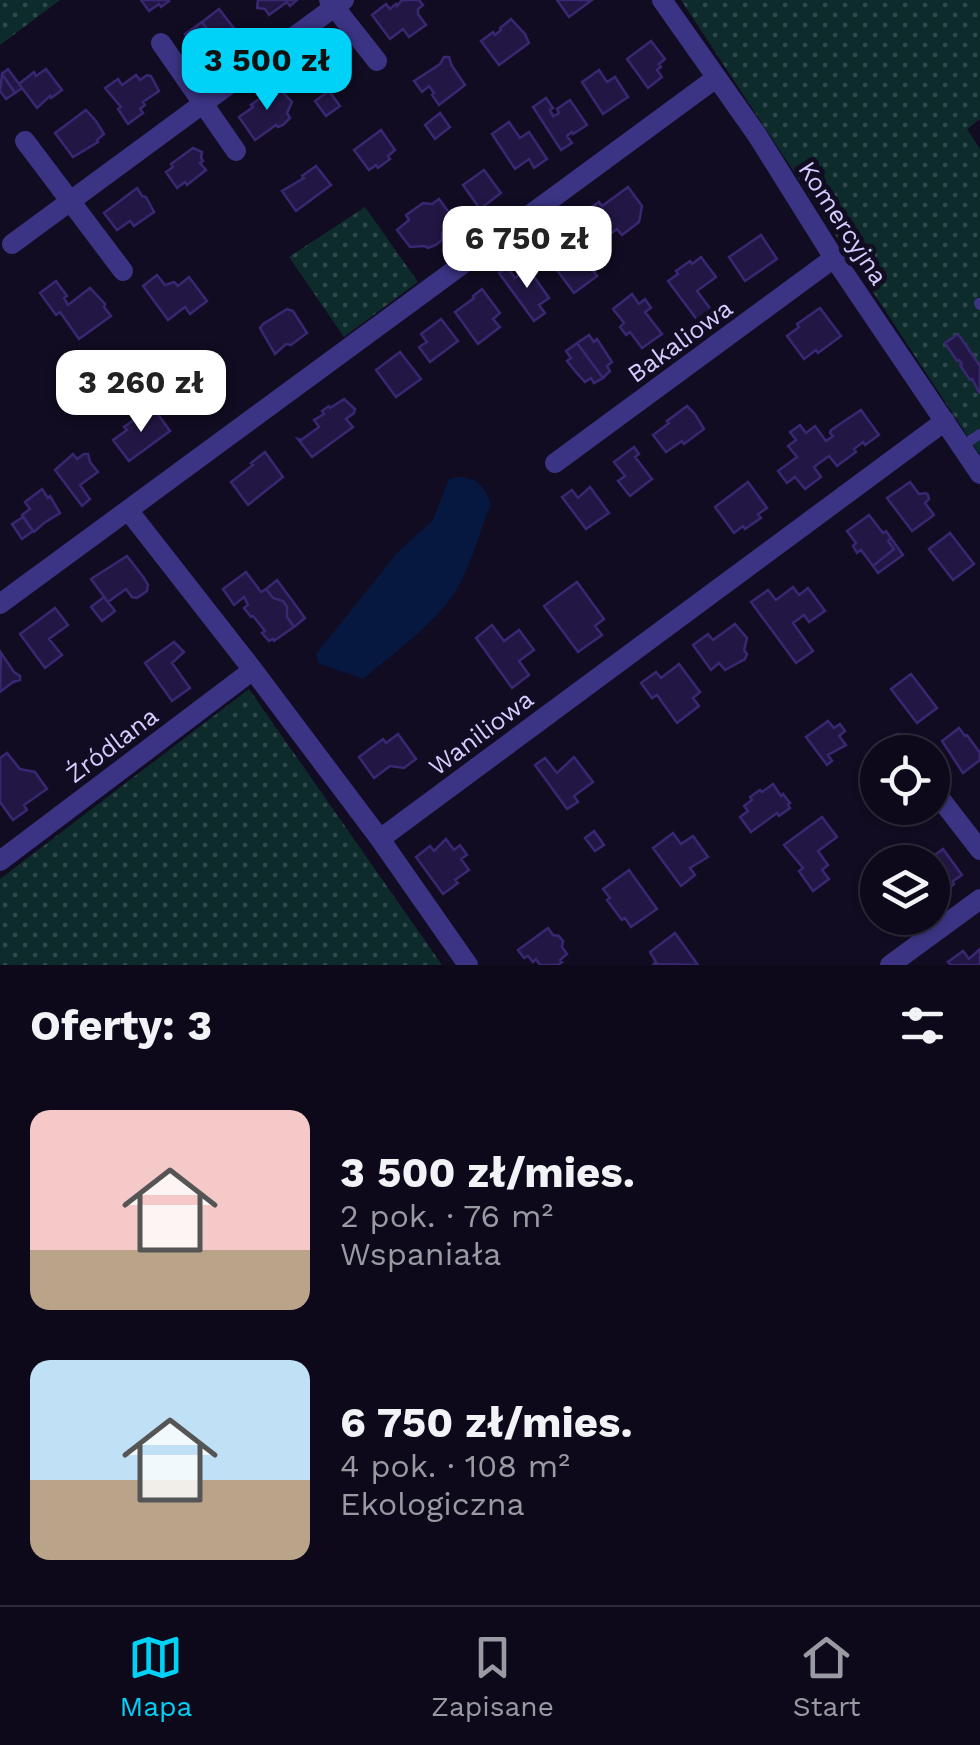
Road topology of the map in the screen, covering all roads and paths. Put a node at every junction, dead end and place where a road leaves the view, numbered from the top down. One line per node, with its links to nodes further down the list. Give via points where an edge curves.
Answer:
1 (662, 0): 5 (street, Komercyjna)
2 (336, 2): 4 (street); 6 (street)
3 (161, 43): 6 (street)
4 (377, 61)
5 (716, 78): 11 (street, Komercyjna); 18 (street)
6 (203, 104): 8 (street); 9 (street)
7 (25, 142): 9 (street)
8 (236, 150)
9 (70, 201): 10 (street); 12 (street)
10 (12, 244)
11 (834, 258): 13 (street, Komercyjna); 16 (street, Bakaliowa)
12 (123, 272)
13 (945, 421): 15 (street, Komercyjna); 22 (street, Waniliowa)
14 (980, 434): 15 (lane)
15 (962, 446): 17 (street, Komercyjna)
16 (555, 464)
17 (980, 474)
18 (128, 510): 19 (street); 20 (street)
19 (0, 604)
20 (253, 670): 22 (street); 24 (street, Źródlana)
21 (950, 811): 23 (street)
22 (380, 838): 26 (street)
23 (980, 850)
24 (0, 861)
25 (980, 899): 27 (street)
26 (468, 965)
27 (890, 965)

